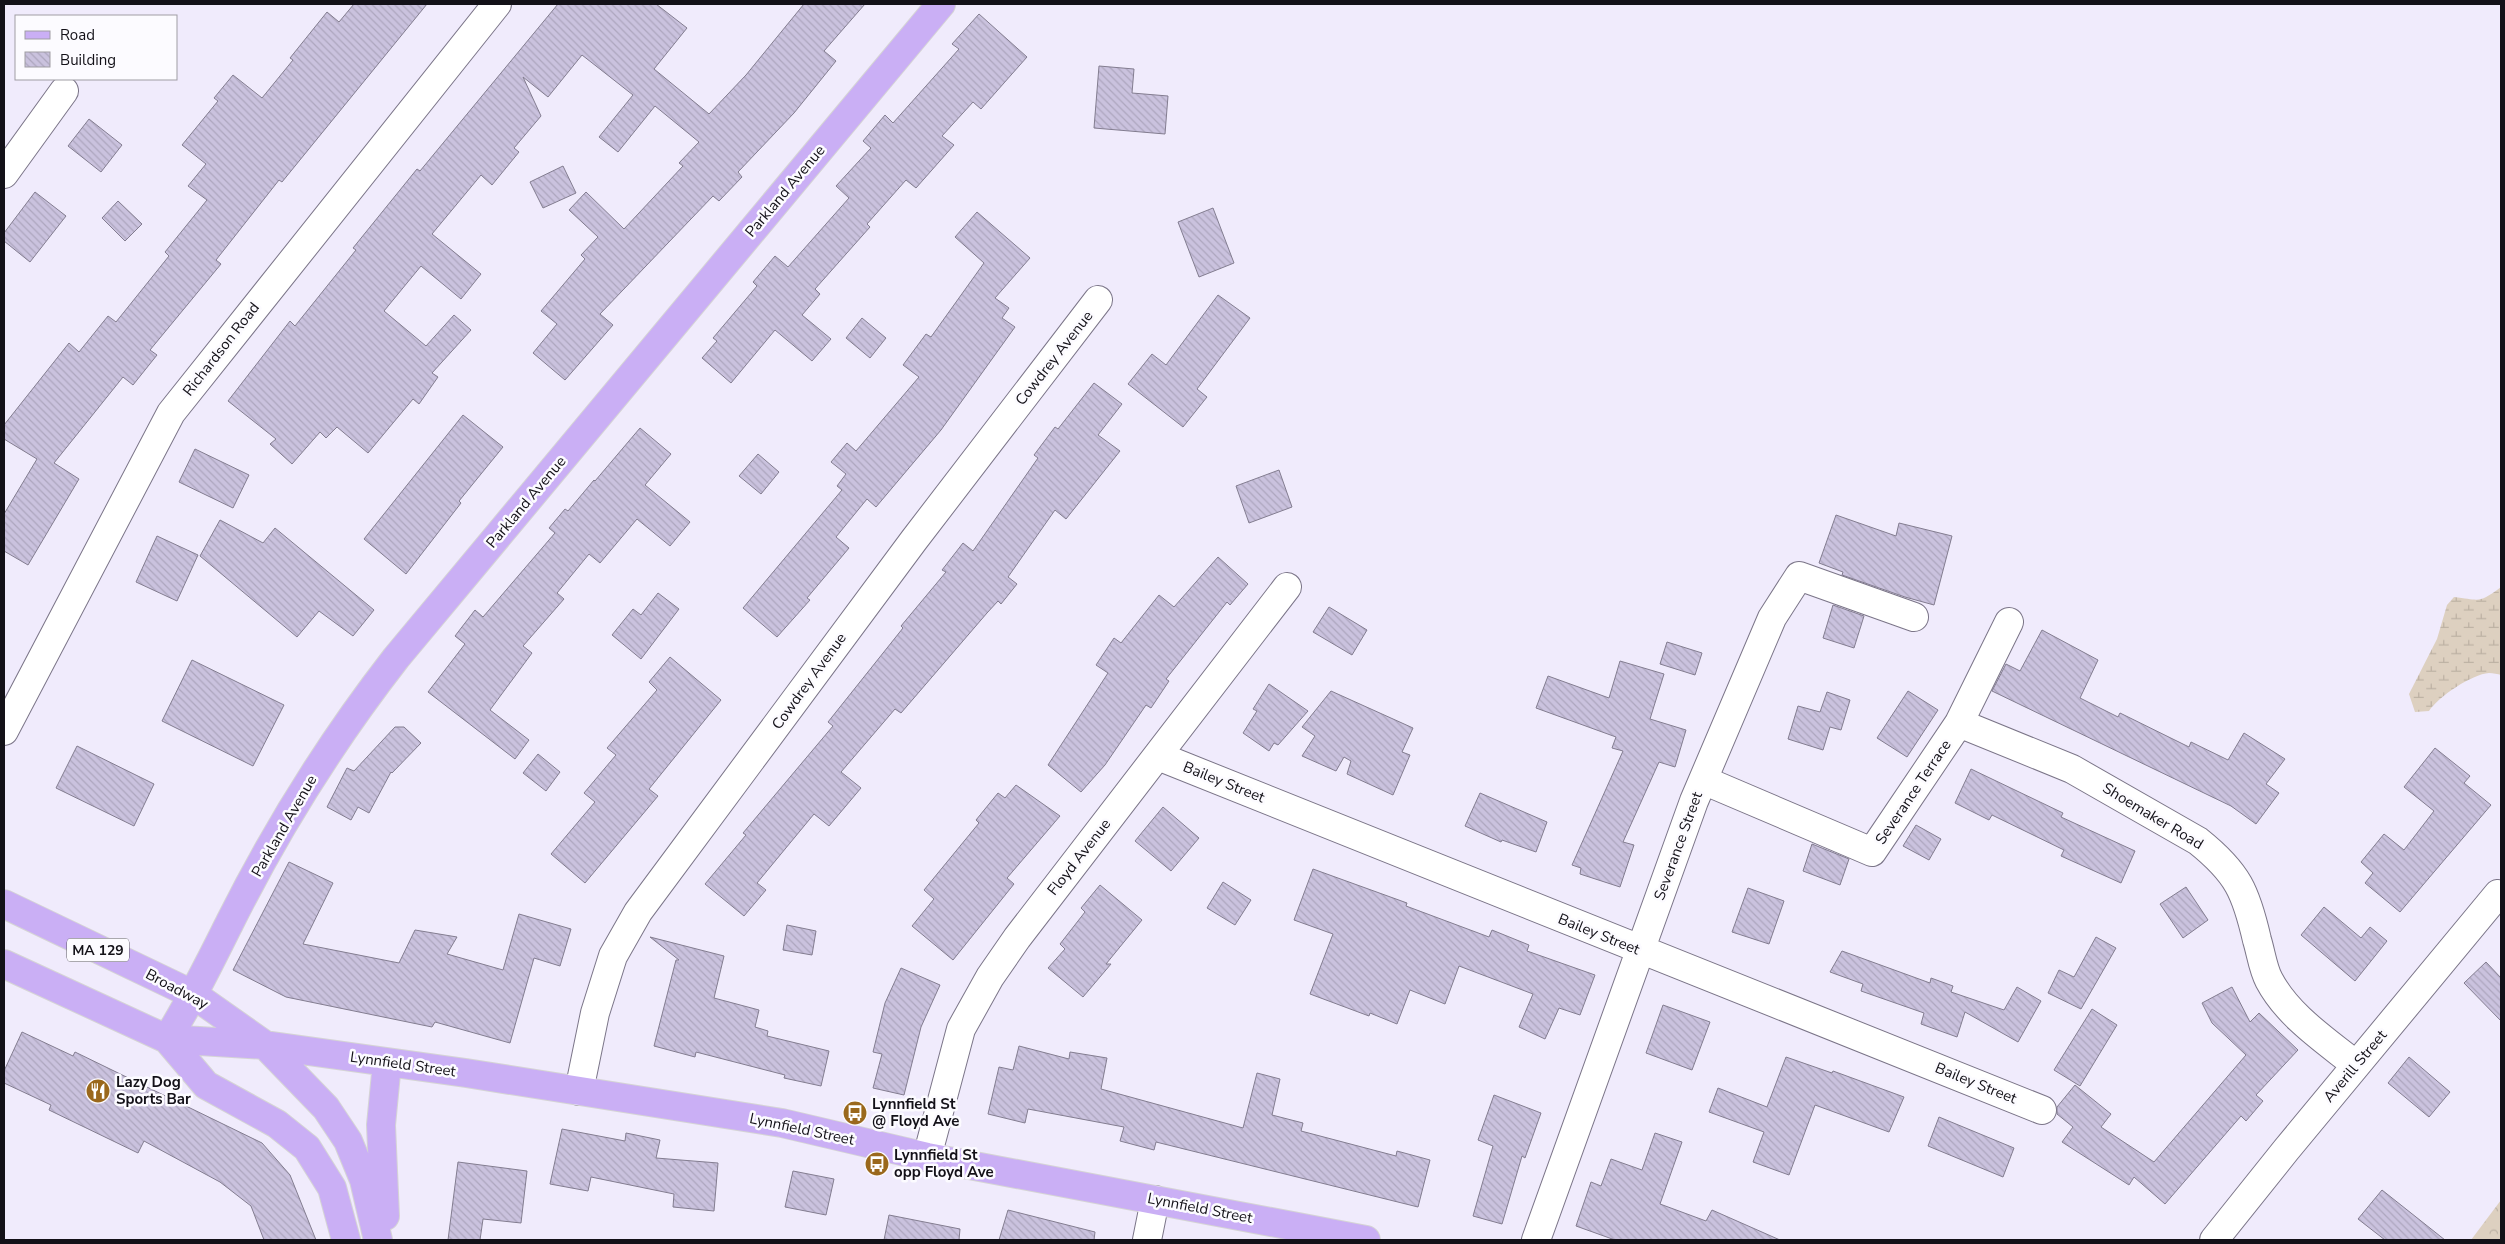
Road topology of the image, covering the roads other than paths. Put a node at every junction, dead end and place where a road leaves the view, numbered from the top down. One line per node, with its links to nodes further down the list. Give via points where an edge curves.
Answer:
1 (496, 4): 10 (street, Richardson Road, via 172,413)
2 (941, 4): 17 (main road, Parkland Avenue, via 350,717 312,776 240,904)
3 (64, 92): 4 (street)
4 (4, 174)
5 (1098, 300): 22 (street, Cowdrey Avenue, via 914,540 638,912 613,956 595,1013)
6 (1287, 587): 11 (street, Floyd Avenue)
7 (1914, 617): 12 (street, Severance Street, via 1798,576 1772,618)
8 (2009, 622): 9 (street, Severance Terrace)
9 (1959, 723): 12 (street, Severance Terrace, via 1872,852); 21 (street, Shoemaker Road, via 2072,769 2198,841 2214,854 2244,891 2268,979 2304,1023)
10 (4, 731)
11 (1158, 756): 15 (street, Bailey Street); 24 (street, Floyd Avenue, via 1016,938 973,1004 960,1029)
12 (1704, 780): 15 (street, Severance Street)
13 (2498, 894): 21 (street, Averill Street)
14 (4, 904): 17 (main road, Broadway / MA 129)
15 (1640, 950): 23 (street, Bailey Street); 31 (street, Severance Street)
16 (4, 964): 18 (main road, MA 129)
17 (194, 995): 18 (main road, Parkland Avenue); 19 (main road, Broadway / MA 129)
18 (167, 1039): 19 (main road, MA 129); 26 (main road, via 206,1085 277,1124 307,1148 332,1188)
19 (264, 1045): 20 (main road, Lynnfield Street / MA 129); 27 (main road, Broadway, via 326,1108 348,1141 364,1180)
20 (388, 1063): 22 (main road, Lynnfield Street / MA 129); 28 (main road, via 381,1125)
21 (2356, 1066): 32 (street, Averill Street)
22 (579, 1091): 24 (main road, Lynnfield Street / MA 129, via 782,1123)
23 (2042, 1110)
24 (927, 1157): 25 (main road, Lynnfield Street / MA 129)
25 (1154, 1200): 29 (street); 30 (main road, Lynnfield Street / MA 129)
26 (346, 1240)
27 (378, 1240)
28 (387, 1240)
29 (1147, 1240)
30 (1366, 1240)
31 (1536, 1240)
32 (2214, 1240)

